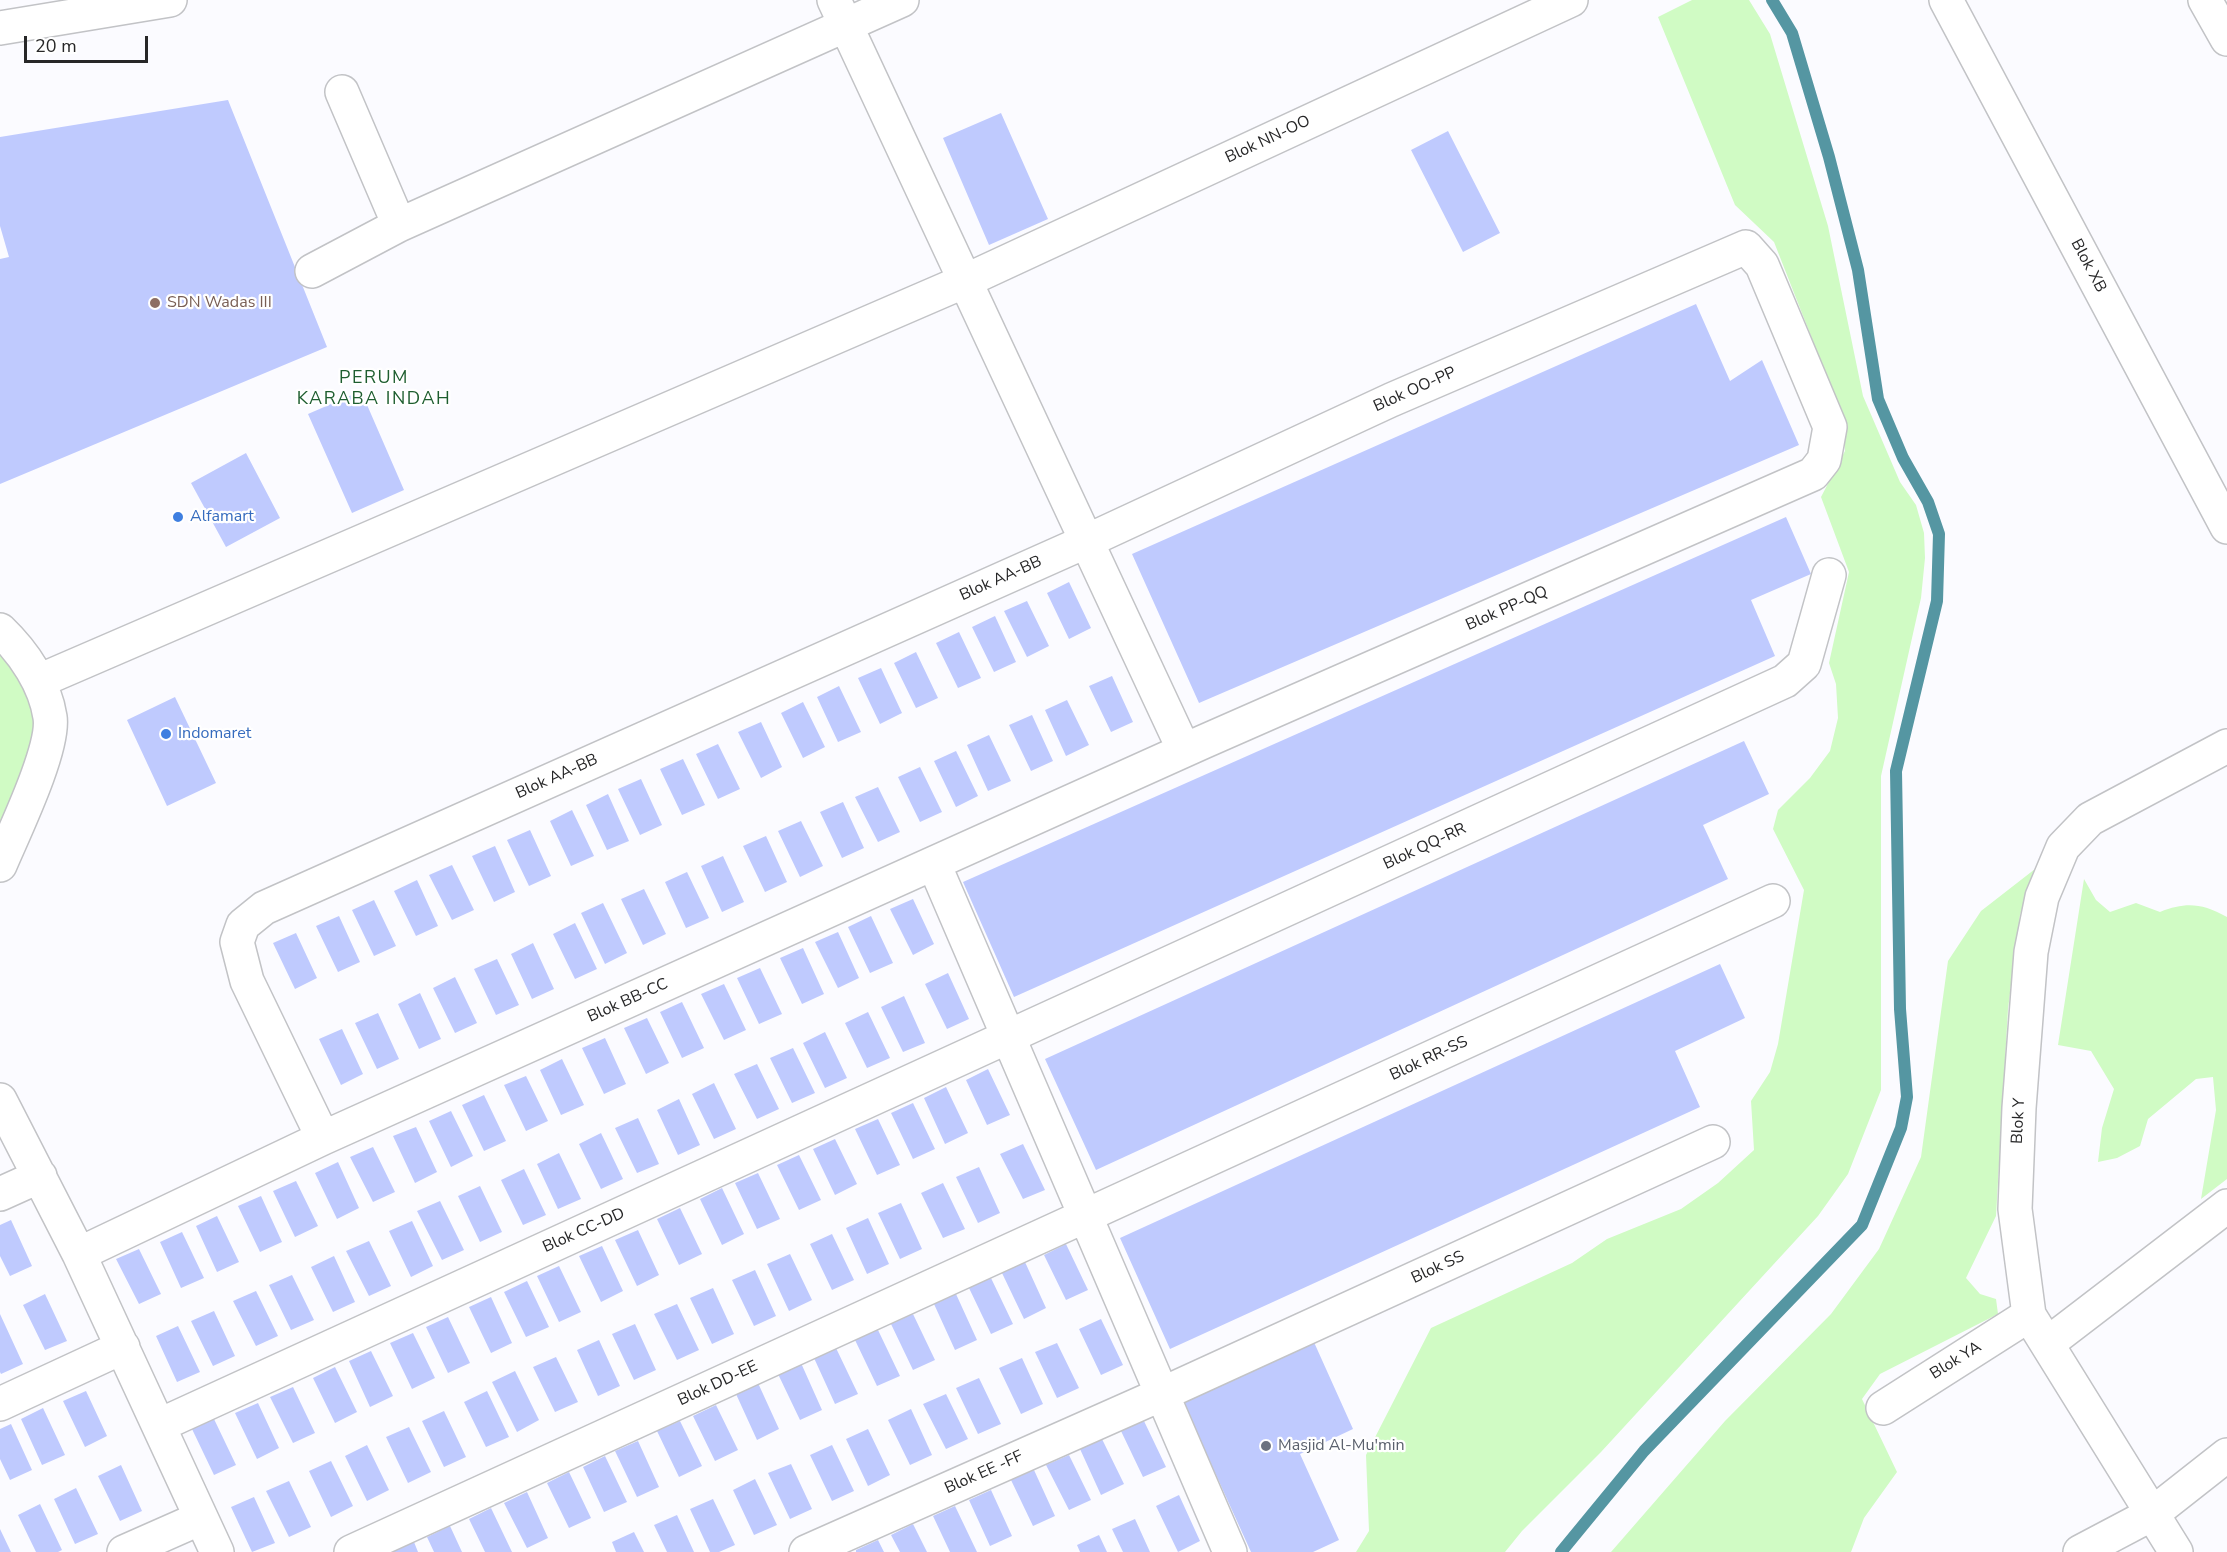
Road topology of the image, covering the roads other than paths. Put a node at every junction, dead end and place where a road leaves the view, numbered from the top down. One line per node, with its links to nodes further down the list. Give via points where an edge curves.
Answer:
1 (170, 0): 7 (street)
2 (902, 0): 6 (street)
3 (1571, 0): 13 (street, Blok NN-OO)
4 (2205, 0): 8 (street)
5 (1951, 2): 14 (street, Blok XB)
6 (840, 13): 10 (street); 13 (street)
7 (0, 28)
8 (2227, 39)
9 (342, 92): 10 (street)
10 (399, 225): 12 (street)
11 (1746, 247): 15 (street, Blok OO-PP, via 1391,400); 20 (street, Blok PP-QQ, via 1762,265 1830,427 1824,460 1813,474)
12 (312, 271)
13 (965, 281): 15 (street); 18 (street, Blok NN-OO)
14 (2227, 527)
15 (1087, 541): 20 (street); 26 (street, Blok AA-BB, via 264,908 243,925 237,942 247,981)
16 (1828, 575): 24 (street, Blok QQ-RR, via 1804,664 1785,681)
17 (0, 630): 18 (street)
18 (39, 681): 22 (street, via 51,719 44,756)
19 (2227, 746): 33 (street, Blok Y, via 2090,819 2063,847 2042,897 2026,1006 2015,1209)
20 (1184, 750): 21 (street, Blok PP-QQ)
21 (934, 864): 24 (street); 26 (street, Blok BB-CC)
22 (0, 865)
23 (1773, 901): 31 (street, Blok RR-SS)
24 (1009, 1037): 31 (street); 39 (street, Blok CC-DD)
25 (0, 1100): 28 (street)
26 (323, 1138): 32 (street, Blok BB-CC)
27 (1713, 1142): 36 (street, Blok SS)
28 (40, 1176): 29 (street); 32 (street)
29 (0, 1194)
30 (2227, 1206): 34 (street)
31 (1086, 1217): 36 (street); 45 (street, Blok DD-EE)
32 (79, 1254): 35 (street)
33 (2029, 1315): 34 (street, Blok Y); 38 (street, Blok YA)
34 (2047, 1344): 41 (street, Blok Y)
35 (123, 1347): 37 (street); 39 (street)
36 (1162, 1394): 46 (street, Blok EE -FF); 47 (street)
37 (0, 1404)
38 (1883, 1408)
39 (160, 1425): 42 (street)
40 (2227, 1455): 41 (street)
41 (2152, 1514): 48 (street); 49 (street, Blok Y)
42 (201, 1518): 43 (street); 44 (street)
43 (124, 1552)
44 (218, 1552)
45 (351, 1552)
46 (806, 1552)
47 (1230, 1552)
48 (2080, 1552)
49 (2176, 1552)

